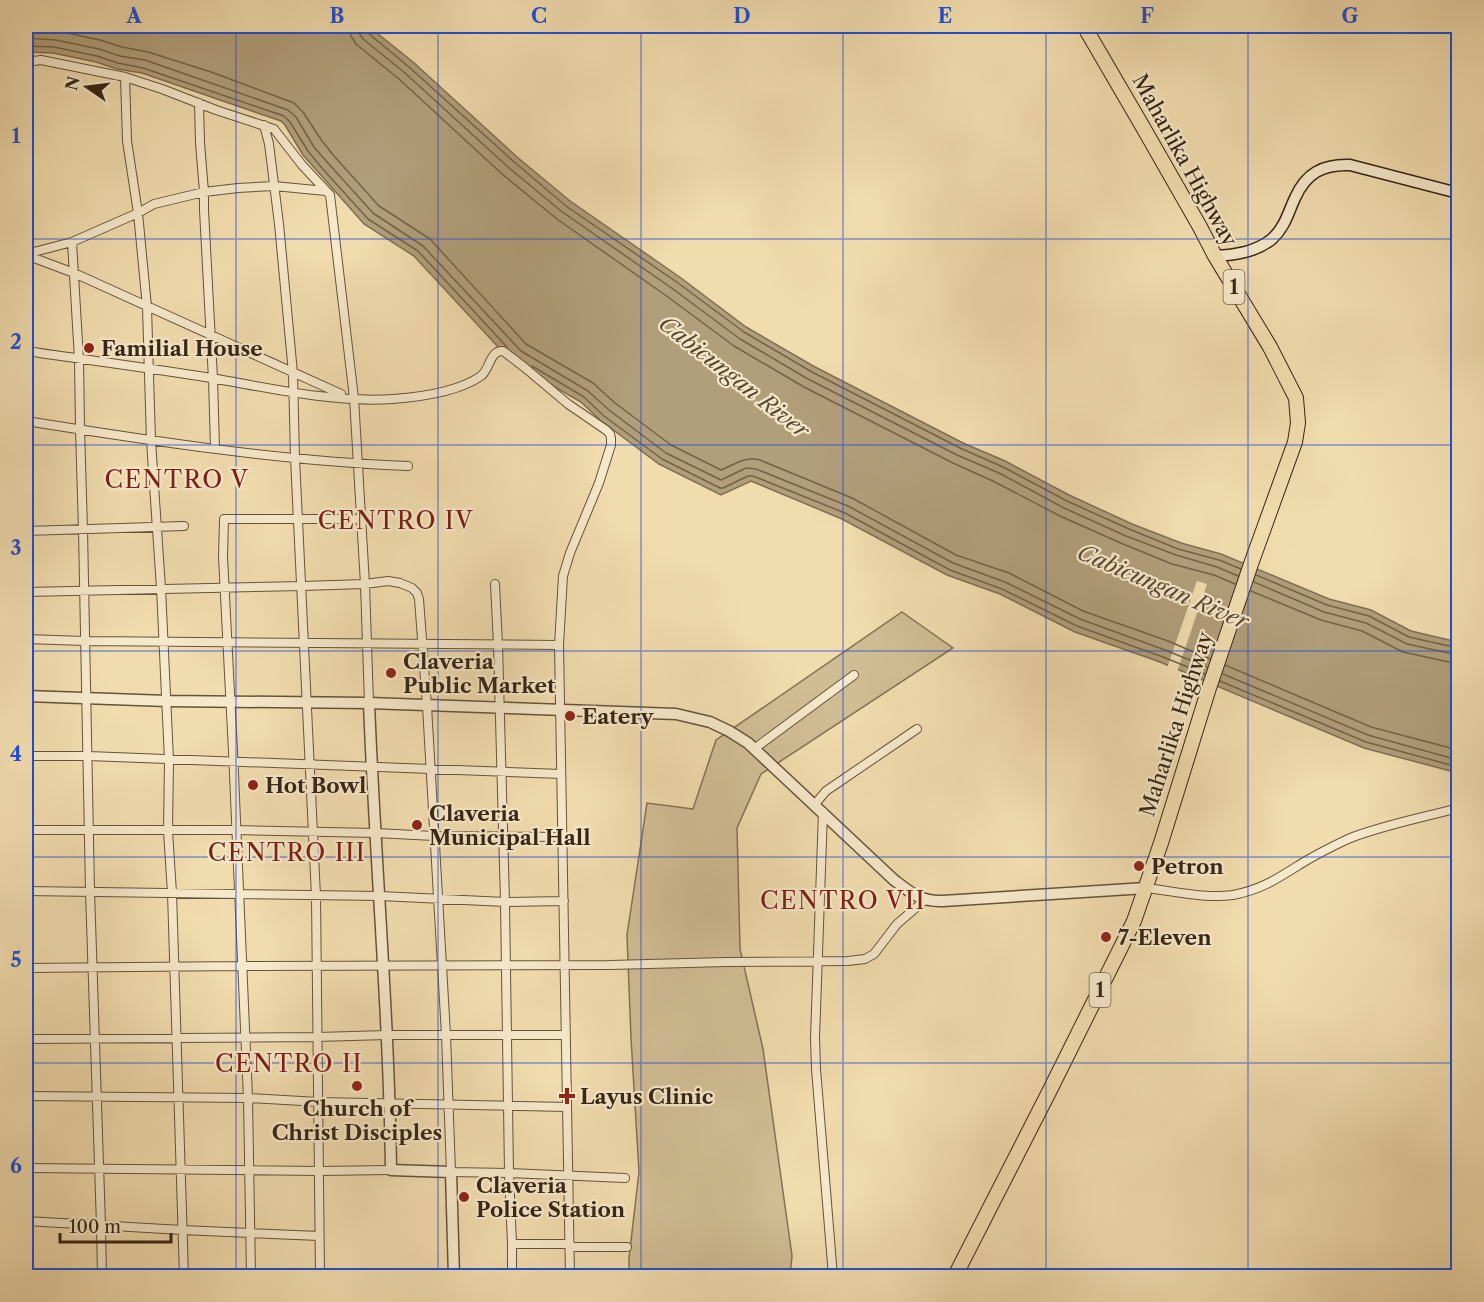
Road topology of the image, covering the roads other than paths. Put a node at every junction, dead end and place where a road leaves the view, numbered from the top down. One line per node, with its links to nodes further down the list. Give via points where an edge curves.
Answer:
1 (1084, 26): 13 (highway, Maharlika Highway / 1)
2 (26, 62): 3 (street, via 41,60)
3 (125, 77): 4 (street); 10 (street, via 127,141)
4 (199, 103): 5 (street); 8 (street)
5 (264, 125): 6 (street); 7 (street, via 274,129)
6 (274, 186): 7 (street); 8 (street); 20 (street)
7 (326, 191): 23 (street, via 330,195)
8 (204, 192): 10 (street, via 154,204); 16 (street)
9 (1458, 193): 13 (street, via 1350,165 1327,166 1303,183 1286,222 1270,241 1245,252)
10 (138, 213): 11 (street); 15 (street)
11 (72, 242): 12 (street); 14 (street)
12 (26, 254): 14 (street)
13 (1215, 256): 86 (highway, Maharlika Highway / 1, via 1296,398 1298,423 1295,442 1209,688)
14 (74, 273): 15 (street); 18 (street)
15 (147, 307): 16 (street); 19 (street)
16 (210, 334): 20 (street); 21 (street)
17 (26, 351): 18 (street)
18 (79, 359): 19 (street); 25 (street)
19 (150, 369): 21 (street); 26 (street)
20 (293, 373): 22 (street); 23 (street)
21 (213, 379): 22 (street); 27 (street)
22 (293, 393): 23 (street); 28 (street)
23 (352, 398): 29 (street); 52 (street, via 393,399 447,390 483,375 496,351 503,351 610,434 611,445 599,483 566,566)
24 (26, 421): 25 (street)
25 (80, 429): 26 (street); 35 (street)
26 (151, 441): 27 (street); 34 (street)
27 (215, 448): 28 (street)
28 (295, 458): 29 (street); 31 (street)
29 (358, 464): 30 (street); 32 (street)
30 (408, 466)
31 (298, 518): 32 (street); 39 (street); 40 (street, via 224,519)
32 (361, 519): 37 (street)
33 (184, 526): 34 (street)
34 (156, 527): 35 (street); 41 (street)
35 (84, 530): 36 (street); 42 (street)
36 (26, 531)
37 (365, 584): 39 (street); 49 (street); 50 (street, via 395,582 414,590 419,599)
38 (495, 584): 51 (street)
39 (302, 586): 40 (street); 48 (street)
40 (225, 587): 41 (street); 47 (street)
41 (161, 588): 42 (street); 46 (street)
42 (84, 590): 43 (street); 45 (street)
43 (26, 592)
44 (26, 639): 45 (street)
45 (85, 641): 46 (street); 55 (street)
46 (164, 641): 47 (street); 56 (street)
47 (228, 642): 48 (street); 57 (street)
48 (304, 642): 49 (street); 58 (street)
49 (367, 643): 50 (street); 59 (street)
50 (422, 644): 51 (street); 60 (street)
51 (498, 645): 52 (street); 61 (street)
52 (559, 645): 62 (street)
53 (854, 675): 64 (street)
54 (26, 696): 55 (street)
55 (86, 699): 56 (street); 66 (street)
56 (166, 701): 57 (street); 67 (street)
57 (230, 701): 58 (street); 68 (street)
58 (307, 702): 59 (street); 69 (street)
59 (369, 703): 60 (street); 70 (street)
60 (427, 706): 61 (street); 71 (street)
61 (499, 707): 62 (street); 72 (street)
62 (560, 711): 64 (street, via 676,714 710,722); 73 (street)
63 (917, 729): 74 (street, via 826,791)
64 (754, 749): 74 (street)
65 (26, 756): 66 (street)
66 (87, 756): 67 (street); 78 (street)
67 (169, 760): 68 (street); 80 (street)
68 (233, 762): 69 (street); 79 (street)
69 (309, 765): 70 (street); 81 (street)
70 (371, 766): 71 (street); 82 (street)
71 (430, 770): 72 (street); 83 (street)
72 (501, 771): 73 (street); 84 (street)
73 (561, 774): 85 (street)
74 (815, 804): 76 (street)
75 (1458, 808): 86 (street, via 1350,839 1253,890 1213,896)
76 (823, 812): 94 (street, via 894,880); 97 (street)
77 (26, 830): 78 (street)
78 (90, 830): 80 (street); 88 (street)
79 (236, 830): 80 (street); 81 (street); 90 (street)
80 (168, 831): 89 (street)
81 (314, 832): 82 (street); 91 (street)
82 (376, 833): 83 (street); 92 (street)
83 (434, 836): 84 (street); 93 (street)
84 (502, 836): 85 (street); 96 (street)
85 (562, 837): 95 (street)
86 (1146, 888): 94 (street); 151 (highway, Maharlika Highway / 1, via 1134,921)
87 (26, 891): 88 (street)
88 (90, 891): 89 (street); 105 (street)
89 (172, 893): 90 (street); 99 (street)
90 (239, 894): 91 (street); 100 (street)
91 (316, 896): 92 (street); 101 (street)
92 (380, 896): 93 (street); 102 (street)
93 (438, 899): 96 (street); 103 (street)
94 (925, 900): 97 (street, via 897,924 870,957)
95 (564, 901): 96 (street); 98 (street)
96 (505, 902): 104 (street)
97 (817, 962): 98 (street); 150 (street, via 816,1069)
98 (564, 965): 104 (street); 110 (street)
99 (175, 966): 100 (street); 105 (street); 113 (street)
100 (242, 966): 101 (street); 114 (street)
101 (316, 966): 102 (street); 111 (street)
102 (384, 966): 103 (street); 107 (street)
103 (442, 966): 104 (street); 108 (street)
104 (506, 966): 109 (street)
105 (93, 967): 106 (street); 112 (street)
106 (26, 968)
107 (387, 1035): 108 (street); 111 (street); 121 (street)
108 (446, 1035): 109 (street); 122 (street)
109 (507, 1035): 110 (street); 123 (street)
110 (566, 1035): 124 (street)
111 (317, 1037): 114 (street); 120 (street)
112 (95, 1038): 113 (street); 115 (street); 118 (street)
113 (177, 1038): 114 (street); 117 (street)
114 (245, 1038): 119 (street)
115 (26, 1039)
116 (26, 1096): 118 (street)
117 (179, 1096): 118 (street); 119 (street); 127 (street)
118 (98, 1097): 126 (street)
119 (248, 1098): 120 (street); 128 (street)
120 (319, 1102): 121 (street); 130 (street)
121 (390, 1104): 122 (street); 129 (street)
122 (449, 1104): 123 (street); 131 (street)
123 (508, 1105): 124 (street); 132 (street)
124 (567, 1107): 133 (street)
125 (26, 1168): 126 (street)
126 (99, 1170): 127 (street); 136 (street)
127 (181, 1170): 128 (street); 137 (street)
128 (249, 1170): 130 (street); 138 (street)
129 (391, 1170): 130 (street); 131 (street)
130 (319, 1171): 139 (street)
131 (451, 1172): 132 (street); 147 (street)
132 (509, 1173): 133 (street); 140 (street)
133 (569, 1176): 134 (street); 141 (street)
134 (625, 1178)
135 (26, 1221): 136 (street)
136 (102, 1225): 137 (street); 143 (street)
137 (182, 1230): 138 (street); 144 (street)
138 (249, 1233): 139 (street); 145 (street)
139 (319, 1236): 146 (street)
140 (512, 1244): 141 (street); 148 (street)
141 (570, 1245): 142 (street); 149 (street)
142 (627, 1247)
143 (102, 1276)
144 (184, 1276)
145 (251, 1276)
146 (320, 1276)
147 (454, 1276)
148 (512, 1276)
149 (570, 1276)
150 (833, 1276)
151 (955, 1276)

